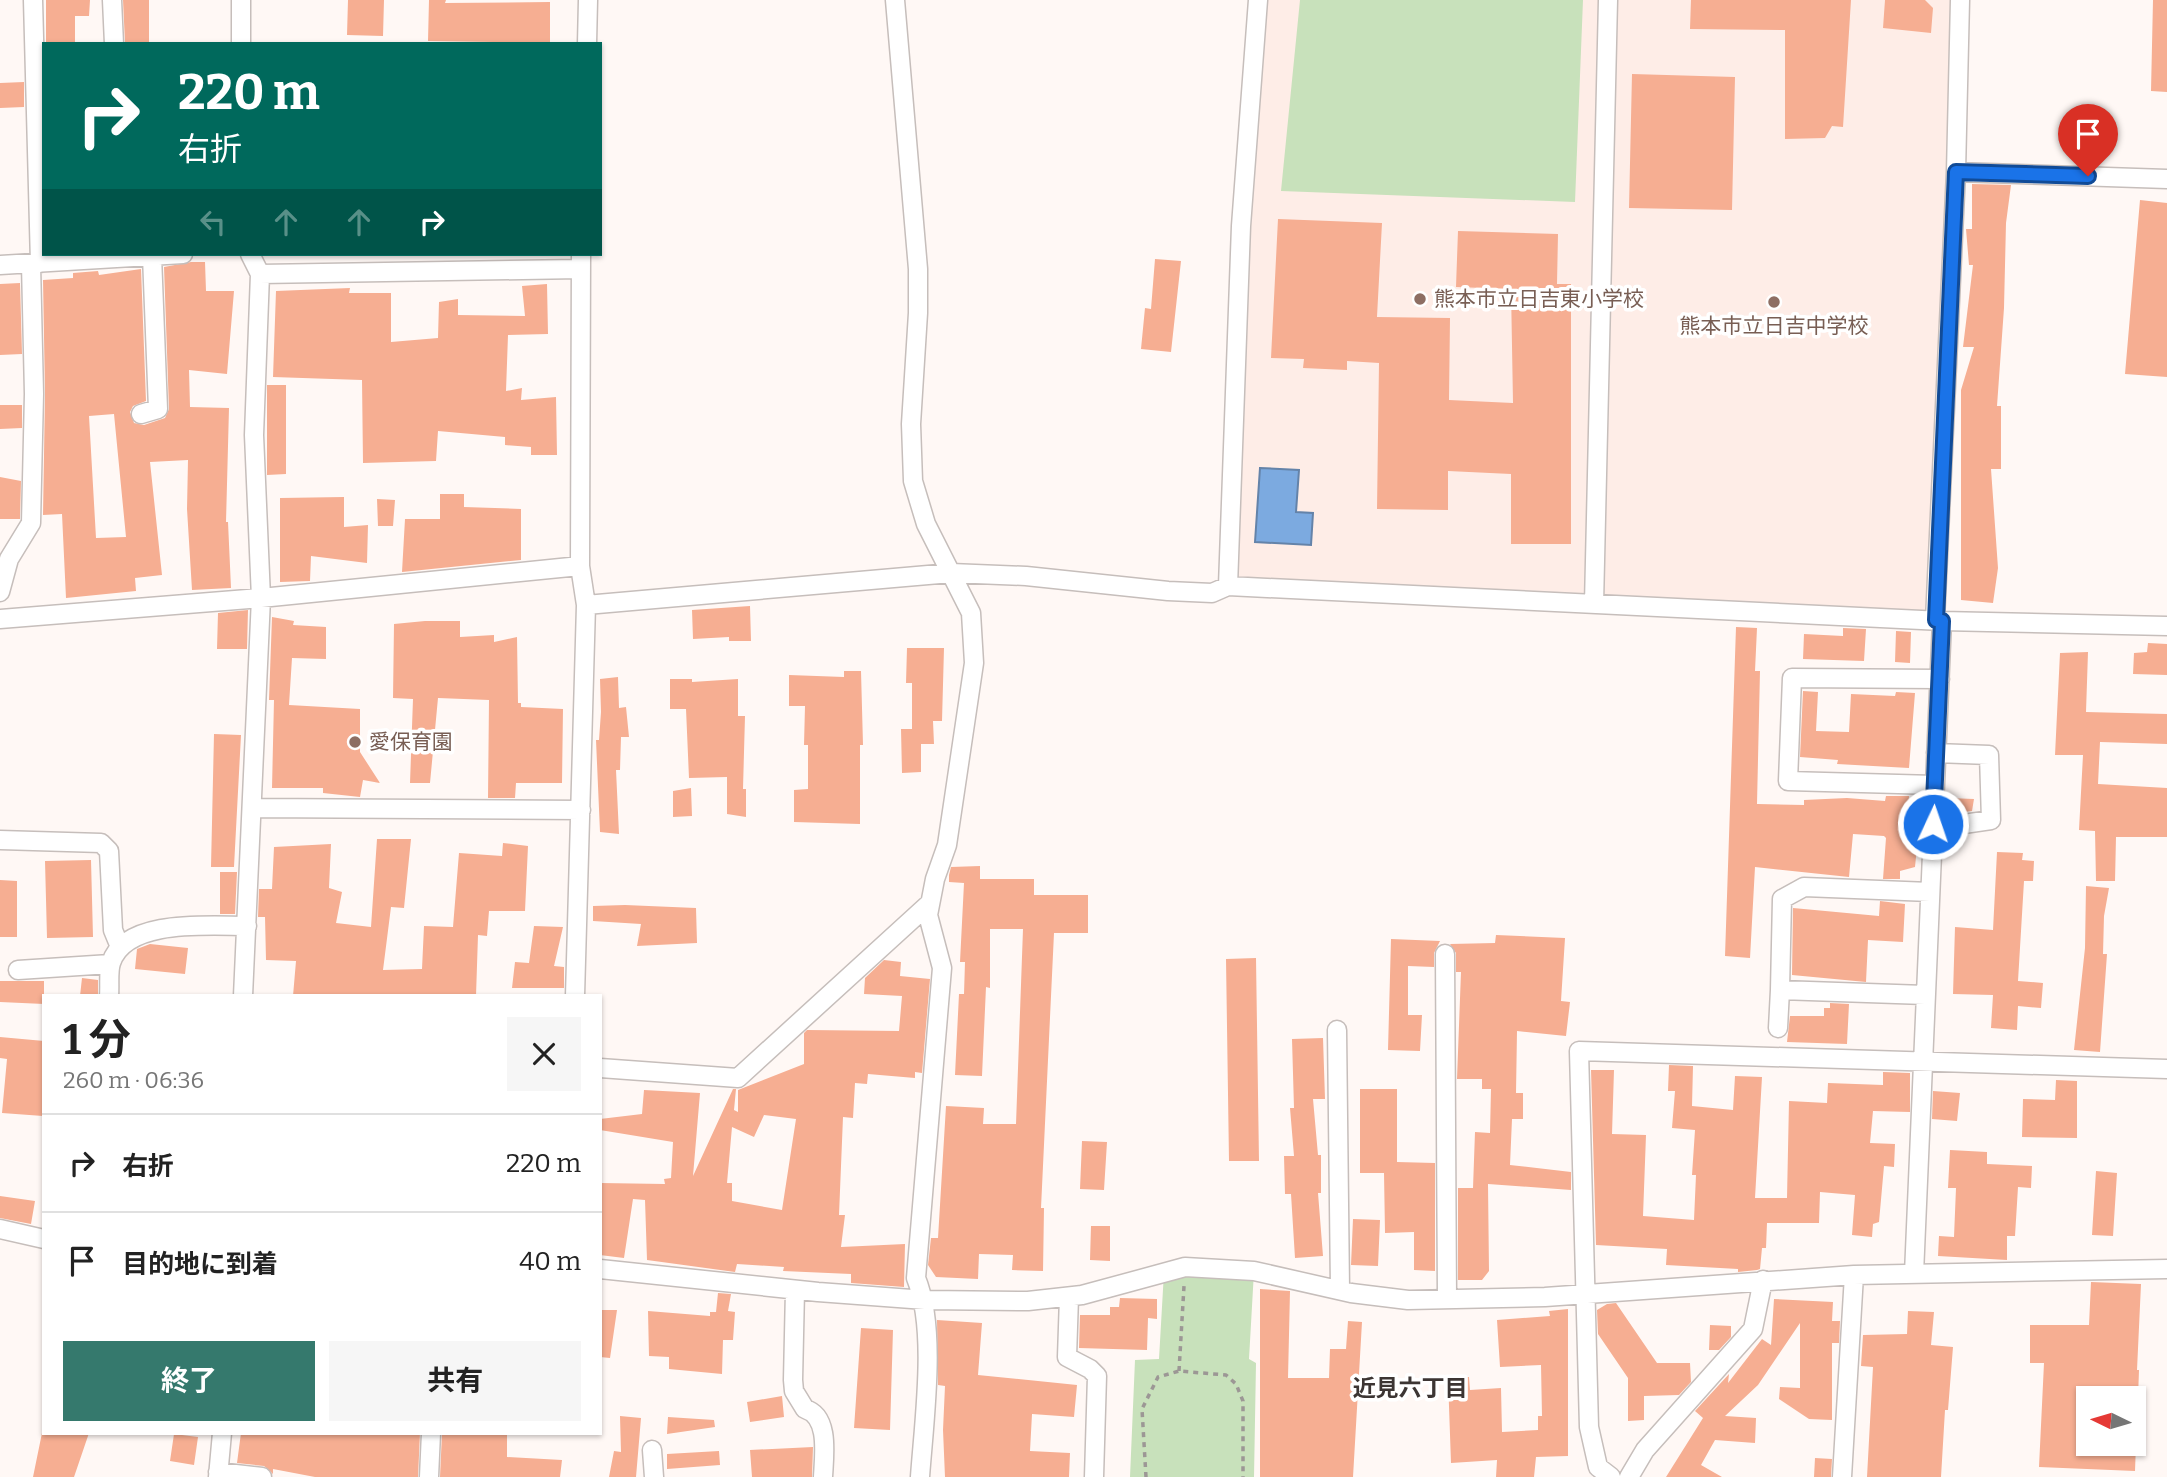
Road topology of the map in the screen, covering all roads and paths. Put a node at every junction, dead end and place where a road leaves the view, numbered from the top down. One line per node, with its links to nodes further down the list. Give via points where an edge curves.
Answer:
1 (33, 0): 17 (street)
2 (112, 0): 9 (street)
3 (241, 0): 10 (street)
4 (588, 0): 11 (street)
5 (895, 0): 22 (street, via 918,269 913,481 926,524)
6 (1258, 0): 23 (street, via 1241,226)
7 (1608, 0): 26 (street)
8 (1960, 0): 12 (street)
9 (114, 42)
10 (241, 42)
11 (587, 42)
12 (1956, 172): 13 (street); 29 (street)
13 (2167, 179)
14 (152, 256): 17 (street); 20 (street, via 158,409)
15 (251, 256): 19 (street)
16 (581, 261): 19 (street); 21 (street)
17 (35, 263): 18 (street); 24 (street, via 31,523 9,559)
18 (0, 265)
19 (260, 274): 25 (street, via 254,435)
20 (141, 414)
21 (580, 566): 25 (street); 27 (street)
22 (951, 573): 23 (street, via 1212,593); 27 (street); 39 (street, via 971,614 974,663 947,845)
23 (1228, 586): 26 (street)
24 (0, 592)
25 (261, 598): 28 (street); 34 (street)
26 (1594, 604): 29 (street)
27 (586, 605): 35 (street)
28 (0, 619)
29 (1939, 621): 30 (street); 31 (street)
30 (2167, 626)
31 (1940, 679): 32 (street); 33 (street, via 1792,678 1788,781)
32 (1936, 753): 33 (street); 36 (street, via 1989,755 1991,820)
33 (1935, 785): 36 (street)
34 (253, 808): 35 (street); 40 (street)
35 (581, 810): 48 (street)
36 (1933, 824): 38 (street)
37 (0, 840): 41 (street, via 101,843 109,851 113,930)
38 (1930, 892): 45 (street, via 1804,887 1782,899); 49 (street)
39 (930, 904): 53 (street, via 738,1078); 68 (street, via 928,915 942,968 916,1278)
40 (247, 926): 41 (street, via 172,926); 47 (street)
41 (120, 947): 43 (street)
42 (1445, 954): 67 (street)
43 (110, 964): 44 (street); 46 (street)
44 (18, 970)
45 (1780, 990): 49 (street); 50 (street)
46 (109, 994)
47 (243, 994)
48 (575, 994)
49 (1925, 995): 52 (street)
50 (1778, 1028)
51 (1337, 1030): 64 (street)
52 (1922, 1062): 54 (street); 60 (street); 65 (street, via 1579,1051)
53 (602, 1068)
54 (2167, 1069)
55 (0, 1229): 56 (street)
56 (42, 1239)
57 (1185, 1267): 64 (street, via 1254,1271); 66 (street); 69 (path)
58 (602, 1269): 63 (street)
59 (2167, 1269): 60 (street)
60 (1914, 1274): 61 (street)
61 (1854, 1275): 62 (street); 84 (street)
62 (1763, 1280): 65 (street); 83 (street, via 1753,1329 1645,1450)
63 (795, 1290): 68 (street); 77 (street, via 794,1391 805,1409 818,1418 824,1443)
64 (1340, 1290): 67 (street, via 1408,1300)
65 (1584, 1294): 67 (street); 82 (street, via 1589,1427 1598,1467)
66 (1069, 1297): 68 (street); 79 (street, via 1067,1357 1097,1376)
67 (1447, 1299)
68 (925, 1300): 78 (street, via 926,1394)
69 (1179, 1371): 80 (path, via 1158,1377 1142,1409); 81 (path, via 1226,1376 1236,1384 1242,1401)
70 (222, 1435): 73 (street)
71 (431, 1435): 75 (street)
72 (652, 1450): 76 (street)
73 (218, 1474): 74 (street)
74 (262, 1477)
75 (429, 1477)
76 (654, 1477)
77 (823, 1477)
78 (920, 1477)
79 (1094, 1477)
80 (1146, 1477)
81 (1243, 1477)
82 (1611, 1477)
83 (1629, 1477)
84 (1842, 1477)

